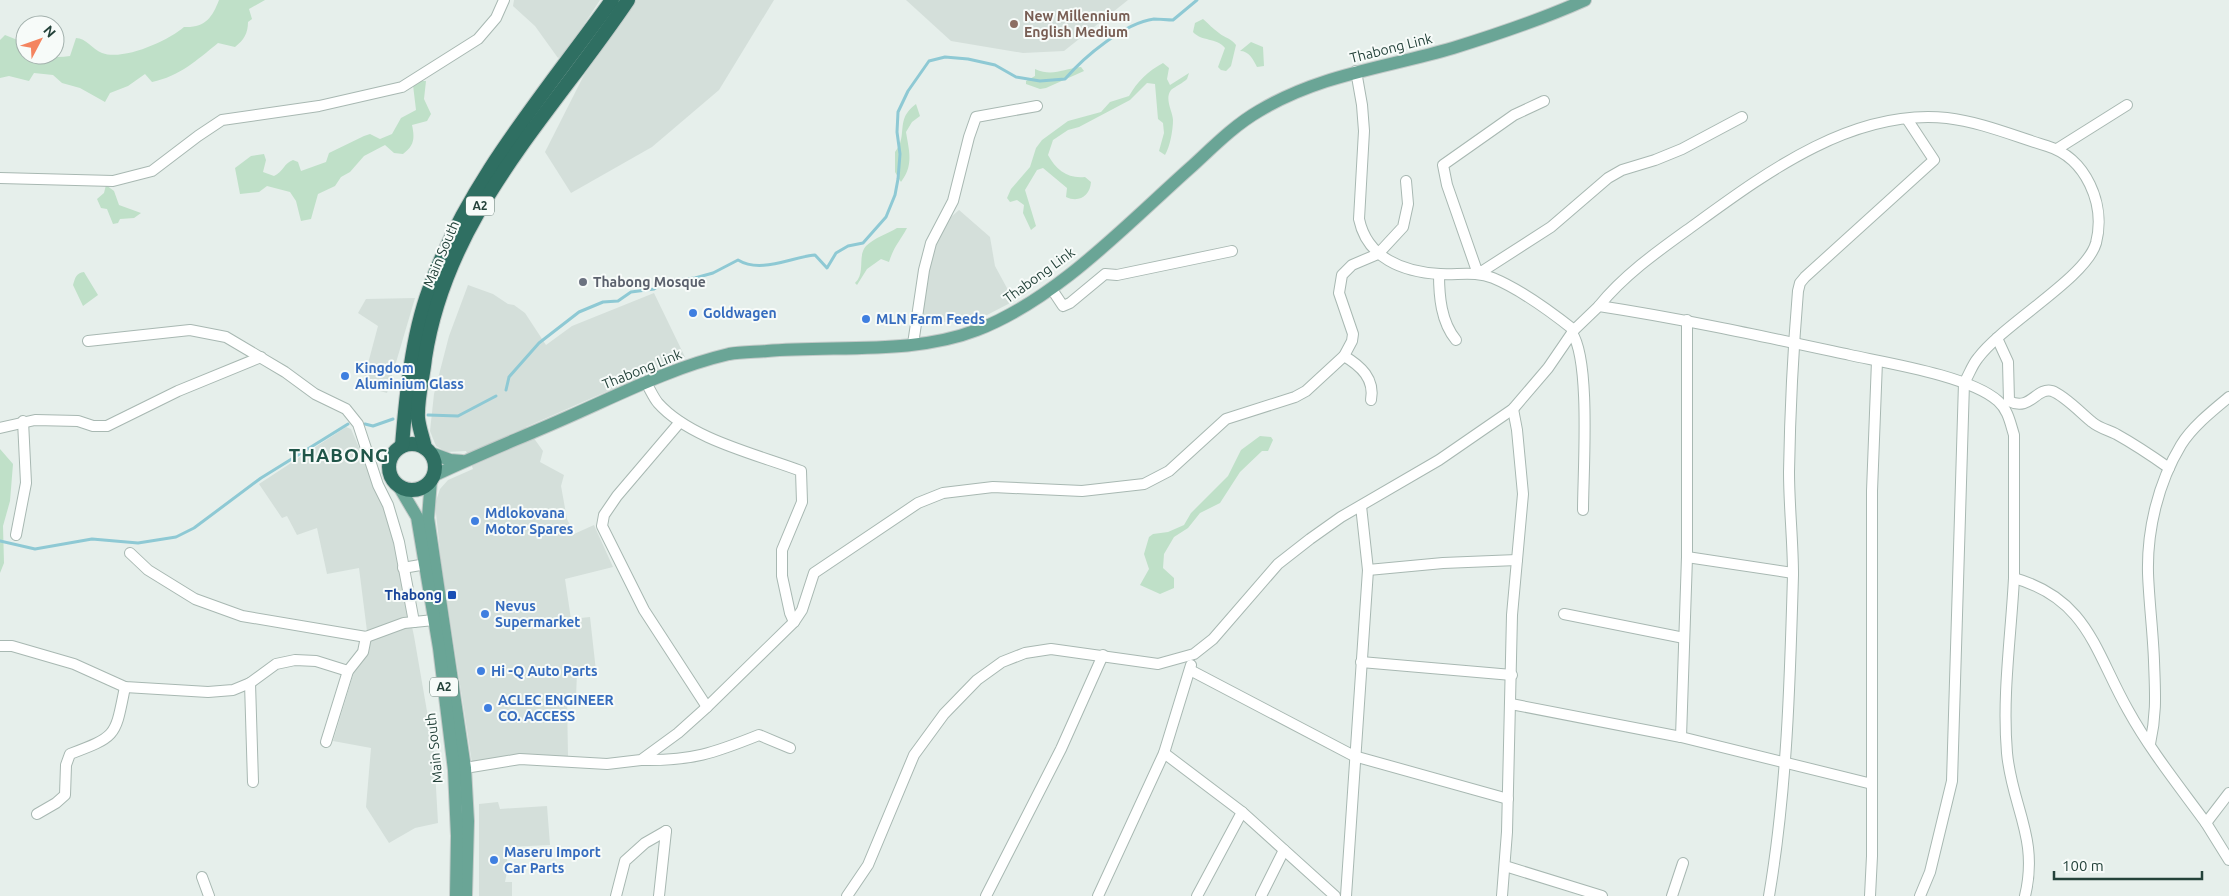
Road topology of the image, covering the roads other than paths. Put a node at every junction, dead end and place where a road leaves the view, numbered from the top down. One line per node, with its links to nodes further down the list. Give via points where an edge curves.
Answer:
1 (504, 0): 12 (street, via 496,18 478,39 402,86 319,106 222,120 152,171 113,181)
2 (612, 0): 38 (highway, Main South / A2, via 477,190 448,241 428,291 416,336)
3 (628, 0): 39 (highway, Main South / A2, via 485,198 459,245 428,339 418,420)
4 (1585, 0): 5 (main road, Thabong Link, via 1452,48)
5 (1356, 71): 15 (street, via 1364,131 1359,219 1362,233); 18 (main road, Thabong Link, via 1294,92 1255,113 1105,245)
6 (1544, 101): 17 (street, via 1514,115 1443,165)
7 (2128, 105): 11 (street)
8 (1038, 106): 26 (street, via 976,117 953,201 931,243)
9 (1742, 117): 17 (street, via 1682,150 1622,170 1608,178 1550,227)
10 (1907, 119): 11 (street, via 1946,118 1981,125); 19 (street, via 1862,128 1816,146 1770,173 1661,249 1613,288); 25 (street, via 1934,160 1800,283)
11 (2057, 149): 22 (street, via 2074,160 2086,176 2095,197 2098,228 2095,245 2081,266)
12 (0, 178)
13 (1406, 181): 15 (street, via 1408,204 1403,227)
14 (1232, 252): 18 (street, via 1105,274 1063,306)
15 (1378, 254): 16 (street, via 1414,270); 27 (street, via 1352,265 1342,275 1339,293 1353,334)
16 (1439, 274): 17 (street); 23 (street, via 1441,304 1449,332)
17 (1478, 274): 21 (street, via 1520,293)
18 (1051, 288): 26 (main road, Thabong Link, via 1003,319 972,332)
19 (1599, 306): 20 (street); 21 (street)
20 (1686, 320): 25 (street); 48 (street)
21 (1573, 331): 34 (street); 45 (street, via 1583,367)
22 (1997, 338): 31 (street, via 1978,358); 41 (street, via 2008,362 2009,401 2026,403 2043,392 2052,391 2092,422)
23 (1456, 340)
24 (88, 341): 28 (street, via 190,330 226,337)
25 (1793, 343): 29 (street); 53 (street, via 1789,474)
26 (913, 344): 30 (main road, Thabong Link, via 731,354)
27 (1344, 356): 33 (street, via 1360,367 1370,380); 58 (street, via 1295,397 1226,419 1169,471 1144,484 1082,491 993,487 943,492 918,503 814,572 802,610)
28 (261, 357): 35 (street, via 107,426 78,421); 51 (street, via 314,394 346,409 353,416 388,505)
29 (1877, 361): 31 (street); 82 (street, via 1872,490)
30 (646, 383): 36 (street, via 658,402); 40 (main road, Thabong Link)
31 (1964, 383): 54 (street, via 1997,400 2008,413 2014,435); 110 (street, via 1952,781 1933,863)
32 (2229, 397): 41 (street, via 2181,444)
33 (1372, 400)
34 (1513, 410): 44 (street, via 1439,460); 49 (street, via 1523,494)
35 (23, 421): 37 (street); 46 (street, via 26,483)
36 (680, 422): 58 (street, via 710,437 801,471 802,502 782,550 785,593); 71 (street, via 617,496 604,515 602,526 644,610)
37 (0, 428)
38 (402, 446): 39 (highway, via 414,444); 43 (highway, Main South / A2, via 390,461 391,474)
39 (428, 451): 40 (main road, via 450,460); 42 (highway, Main South / A2, via 435,464)
40 (463, 461): 42 (main road, Thabong Link)
41 (2169, 468): 74 (street, via 2156,507 2150,541 2148,572 2156,718)
42 (432, 478): 43 (highway, via 412,490); 80 (main road, Main South / A2, via 428,518)
43 (398, 485): 50 (main road, Main South / A2, via 417,517)
44 (1361, 506): 52 (street); 62 (street, via 1278,564 1213,639)
45 (1583, 510)
46 (16, 535)
47 (130, 553): 59 (street, via 148,570 195,599 242,616)
48 (1687, 557): 53 (street); 60 (street)
49 (1517, 560): 52 (street); 67 (street, via 1512,615)
50 (426, 564): 51 (street); 56 (main road, Main South / A2)
51 (404, 568): 57 (street)
52 (1368, 570): 64 (street)
53 (1793, 573): 79 (street)
54 (2014, 578): 74 (street, via 2050,591 2068,606 2098,646 2128,711); 111 (street, via 2006,710 2007,755 2029,843 2029,880)
55 (1564, 614): 60 (street)
56 (434, 620): 57 (street); 80 (main road, Main South / A2)
57 (414, 622): 59 (street)
58 (794, 622): 71 (street)
59 (366, 637): 66 (street, via 363,652)
60 (1684, 638): 72 (street)
61 (0, 646): 69 (street, via 12,646 74,664)
62 (1194, 654): 63 (street, via 1158,664); 65 (street)
63 (1103, 655): 98 (street, via 1051,648 1025,653 1002,662 976,680 944,714 914,755 868,865); 99 (street, via 1061,749)
64 (1361, 662): 67 (street); 77 (street)
65 (1190, 670): 76 (street); 77 (street)
66 (348, 671): 68 (street, via 316,661 295,660 276,664); 73 (street)
67 (1512, 675): 70 (street)
68 (250, 683): 69 (street, via 233,690 208,692); 81 (street)
69 (125, 687): 86 (street, via 117,726 108,738 70,754 66,765 65,796)
70 (1512, 704): 72 (street); 84 (street)
71 (707, 707): 78 (street)
72 (1681, 737): 79 (street)
73 (326, 742)
74 (2150, 744): 87 (street)
75 (790, 748): 78 (street, via 759,736 712,754 677,760)
76 (1164, 753): 85 (street); 100 (street)
77 (1354, 756): 84 (street); 104 (street)
78 (641, 760): 80 (street, via 607,764 520,759)
79 (1785, 763): 82 (street); 108 (street)
80 (459, 769): 94 (main road, Main South / A2); 95 (main road, Main South / A2, via 468,821)
81 (253, 782)
82 (1872, 784): 109 (street)
83 (2229, 794): 87 (street)
84 (1508, 799): 91 (street)
85 (1242, 812): 88 (street); 101 (street)
86 (37, 814)
87 (2206, 823): 89 (street)
88 (1284, 850): 102 (street); 103 (street)
89 (2229, 860)
90 (1683, 863): 107 (street)
91 (1505, 866): 105 (street); 106 (street)
92 (202, 877): 93 (street)
93 (209, 896)
94 (456, 896)
95 (466, 896)
96 (616, 896): 97 (street, via 625,861 645,843 666,831)
97 (659, 896)
98 (846, 896)
99 (986, 896)
100 (1098, 896)
101 (1197, 896)
102 (1261, 896)
103 (1334, 896)
104 (1346, 896)
105 (1502, 896)
106 (1602, 896)
107 (1672, 896)
108 (1769, 896)
109 (1870, 896)
110 (1920, 896)
111 (2025, 896)

